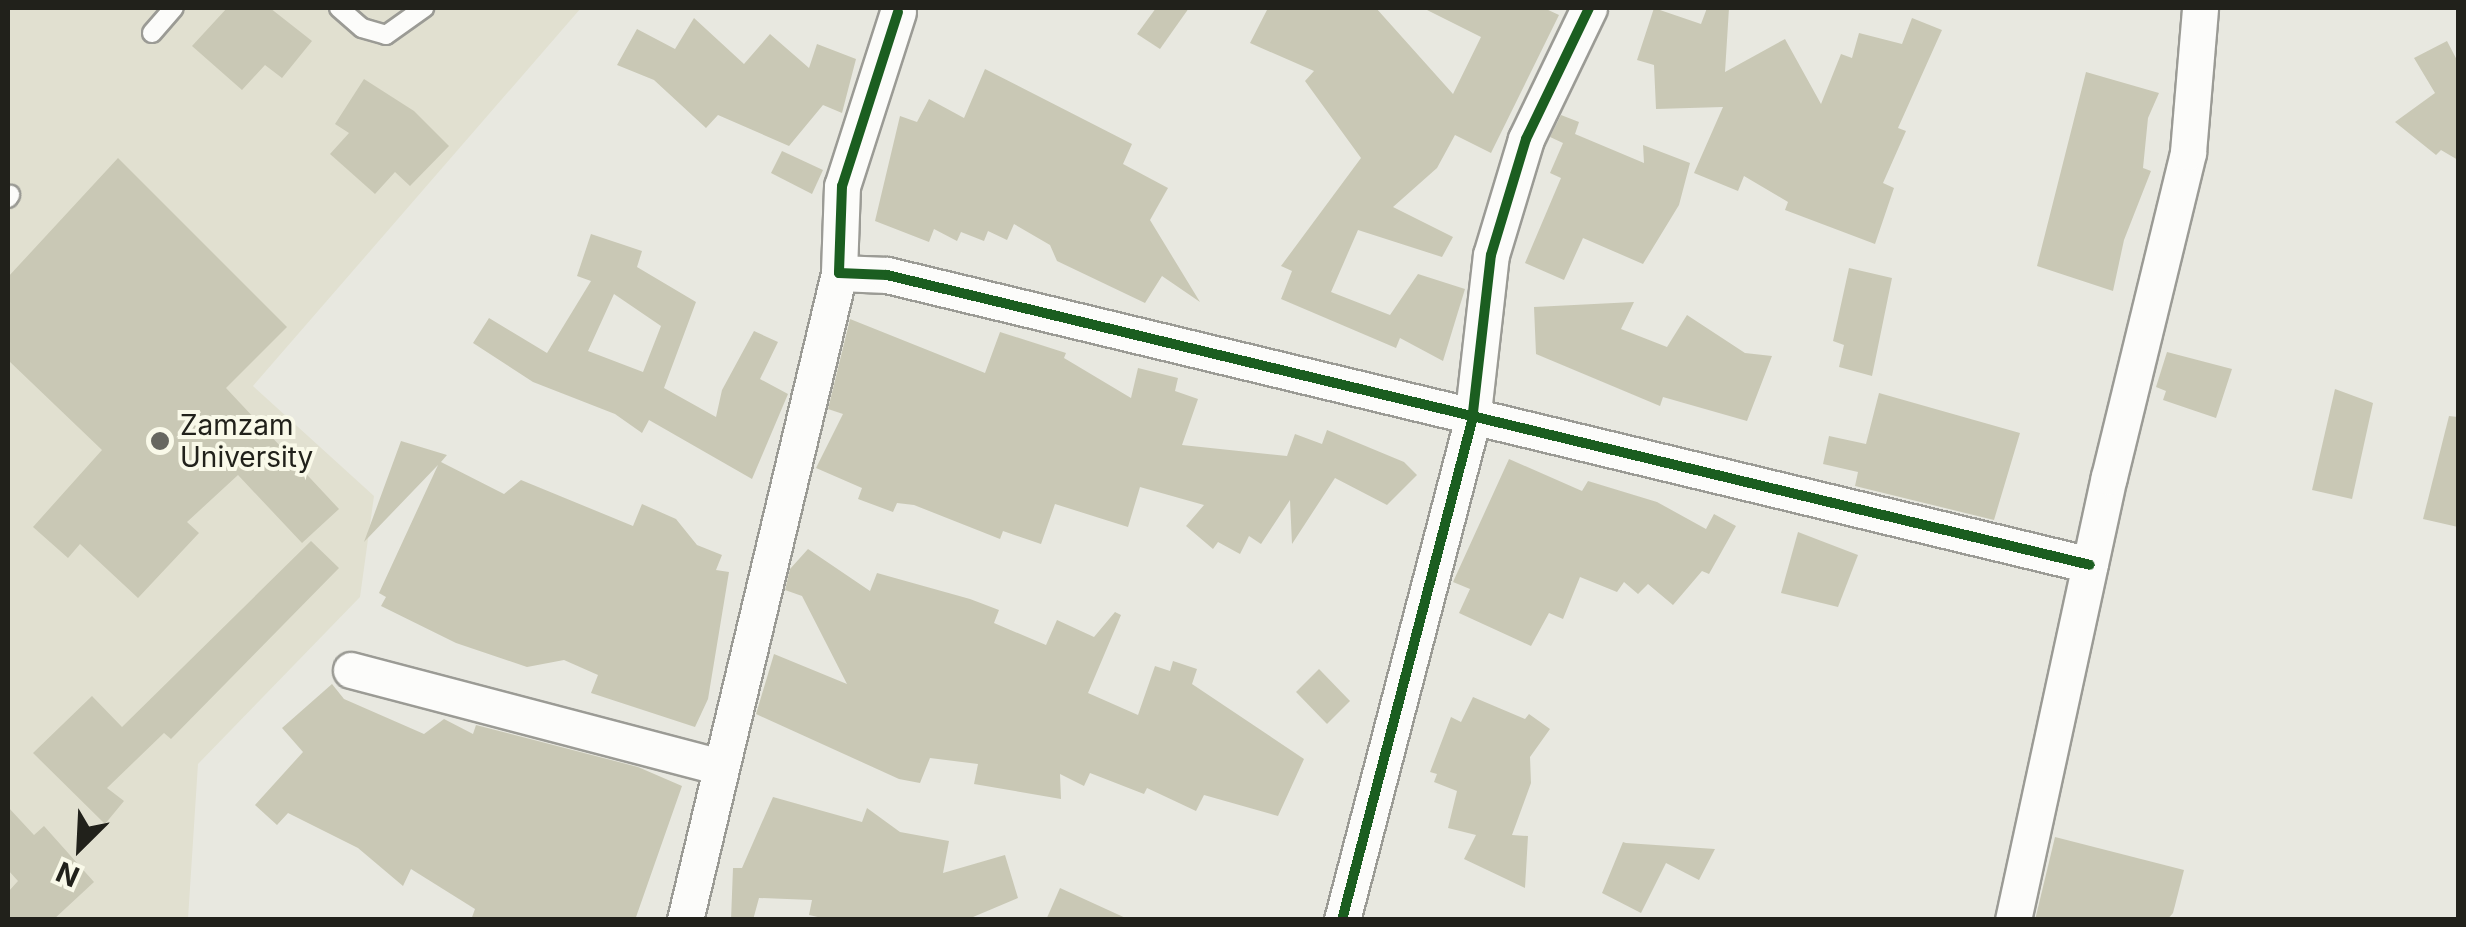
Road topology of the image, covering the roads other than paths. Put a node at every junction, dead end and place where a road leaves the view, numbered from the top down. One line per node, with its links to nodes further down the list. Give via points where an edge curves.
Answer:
1 (174, 8): 7 (lane)
2 (339, 8): 3 (lane, via 362,28 386,35)
3 (424, 8)
4 (1588, 8): 9 (street, via 1526,139 1491,254)
5 (2200, 8): 10 (street, via 2188,152)
6 (898, 12): 8 (street, via 842,186)
7 (152, 33)
8 (838, 273): 9 (street, via 887,274); 12 (street)
9 (1472, 421): 10 (street); 14 (street)
10 (2090, 565): 15 (street)
11 (351, 670): 12 (street)
12 (720, 768): 13 (street)
13 (685, 920)
14 (1342, 920)
15 (2012, 920)

